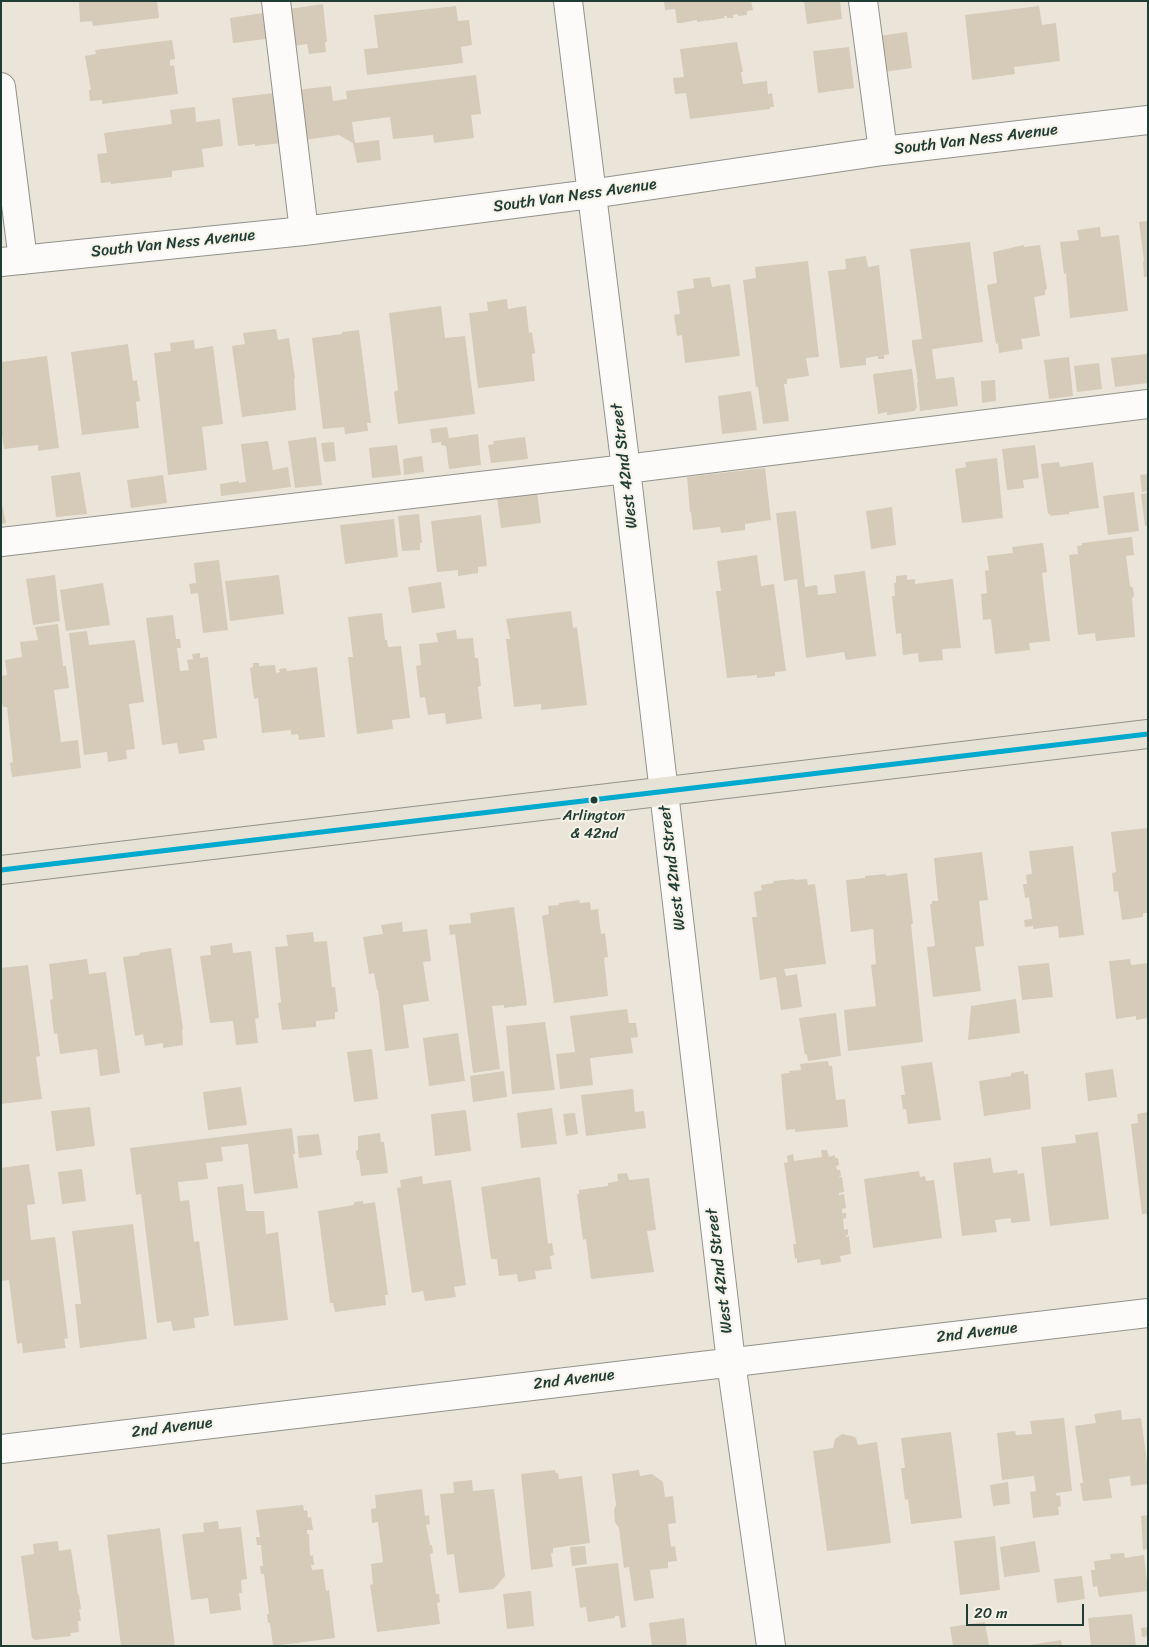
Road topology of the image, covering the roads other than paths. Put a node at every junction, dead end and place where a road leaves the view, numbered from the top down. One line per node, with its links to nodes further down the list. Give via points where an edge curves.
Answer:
1 (276, 1): 8 (street)
2 (568, 1): 7 (street, West 42nd Street)
3 (863, 1): 6 (street)
4 (1, 87): 9 (street)
5 (1148, 120): 6 (street, South Van Ness Avenue)
6 (883, 151): 7 (street, South Van Ness Avenue)
7 (591, 194): 8 (street, South Van Ness Avenue); 11 (street, West 42nd Street)
8 (304, 231): 9 (street, South Van Ness Avenue)
9 (12, 261)
10 (1148, 404): 11 (street)
11 (626, 469): 12 (street); 14 (street, West 42nd Street)
12 (1, 542)
13 (1148, 734): 14 (main road)
14 (664, 792): 15 (main road); 17 (street, West 42nd Street)
15 (1, 870)
16 (1148, 1313): 17 (street, 2nd Avenue)
17 (730, 1362): 18 (street, 2nd Avenue); 19 (street, West 42nd Street)
18 (1, 1449)
19 (771, 1646)

